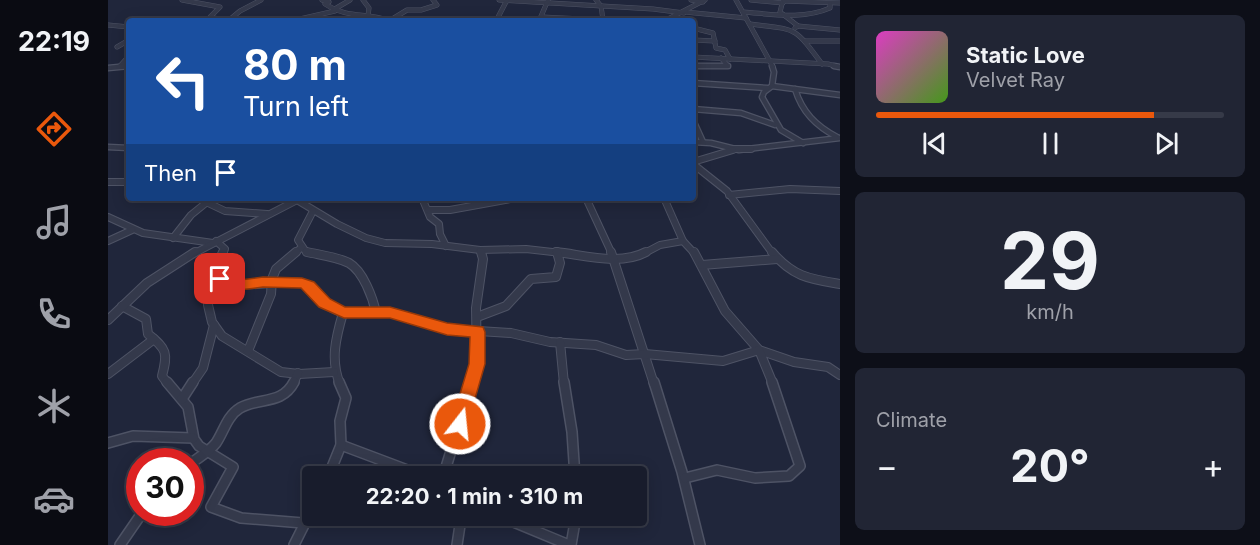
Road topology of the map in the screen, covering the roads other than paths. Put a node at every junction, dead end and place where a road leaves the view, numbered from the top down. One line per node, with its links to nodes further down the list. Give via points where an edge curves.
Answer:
1 (182, 0): 28 (street, via 220,7 210,17)
2 (261, 0): 29 (street)
3 (322, 0): 4 (street)
4 (328, 0): 22 (street, via 325,4)
5 (350, 0): 6 (street); 22 (street)
6 (363, 0): 26 (street)
7 (433, 0): 32 (street, via 437,5 407,10)
8 (499, 0): 9 (street)
9 (507, 0): 14 (street); 33 (street)
10 (596, 0): 20 (street)
11 (691, 0): 16 (street)
12 (736, 0): 24 (street)
13 (751, 0): 17 (street)
14 (548, 1): 20 (street); 34 (street)
15 (630, 1): 21 (street)
16 (704, 1): 23 (street)
17 (783, 2): 19 (street); 25 (street)
18 (840, 3): 19 (street)
19 (830, 4): 25 (street, via 830,8 814,13)
20 (601, 6): 21 (street); 35 (street)
21 (632, 8): 23 (street)
22 (334, 10): 26 (street, via 346,16); 30 (street)
23 (684, 12): 27 (street); 36 (street)
24 (743, 12): 25 (street); 36 (street)
25 (783, 14): 39 (street)
26 (369, 16): 31 (street)
27 (675, 17)
28 (214, 18)
29 (231, 18)
30 (322, 18)
31 (377, 18)
32 (395, 18)
33 (498, 18)
34 (540, 18)
35 (603, 18)
36 (746, 18): 37 (street)
37 (750, 24): 42 (street); 54 (street)
38 (108, 26): 40 (street)
39 (798, 26): 42 (street); 43 (street)
40 (126, 27)
41 (696, 29): 45 (street, via 713,33)
42 (793, 29): 46 (street)
43 (840, 30)
44 (696, 40): 45 (street)
45 (715, 41): 53 (street, via 716,48 725,50)
46 (805, 41): 48 (street); 55 (street)
47 (126, 42): 49 (street, via 117,47)
48 (840, 42)
49 (126, 48)
50 (696, 57): 51 (street)
51 (721, 58): 53 (street); 57 (street, via 728,66)
52 (126, 59): 59 (street)
53 (730, 59): 54 (street)
54 (771, 61): 55 (street); 62 (street, via 774,72)
55 (822, 64): 58 (street)
56 (126, 66): 59 (street)
57 (696, 66)
58 (839, 66)
59 (119, 67): 60 (street)
60 (109, 68)
61 (696, 83): 62 (street)
62 (770, 87): 63 (street); 66 (street, via 762,97)
63 (795, 89): 64 (street); 68 (street, via 821,130)
64 (840, 94)
65 (696, 109): 66 (street, via 741,112)
66 (776, 126): 71 (street, via 786,137)
67 (696, 127): 70 (street)
68 (840, 138): 71 (street)
69 (696, 142): 70 (street)
70 (703, 142): 74 (street)
71 (803, 143): 74 (street)
72 (108, 147): 73 (street)
73 (126, 148)
74 (733, 150): 75 (street)
75 (696, 162)
76 (696, 165): 80 (street)
77 (108, 182): 78 (street)
78 (126, 182)
79 (840, 191): 80 (street, via 790,189)
80 (729, 195): 103 (street)
81 (208, 201): 94 (street)
82 (210, 201): 91 (street, via 225,211)
83 (295, 201): 91 (street)
84 (301, 201): 90 (street)
85 (422, 201): 89 (street)
86 (499, 201): 89 (street)
87 (588, 201): 102 (street, via 603,228)
88 (665, 201): 96 (street)
89 (428, 210): 98 (street, via 439,225)
90 (313, 211): 98 (street, via 366,238 385,243); 99 (street, via 298,240)
91 (269, 214): 97 (street)
92 (108, 217): 93 (street)
93 (132, 230): 94 (street); 95 (street)
94 (173, 238): 97 (street)
95 (108, 241)
96 (683, 241): 102 (street, via 660,245 639,256); 104 (street)
97 (215, 242): 105 (street, via 225,249 217,263); 108 (street, via 151,280)
98 (446, 246): 100 (street)
99 (302, 247): 106 (street, via 276,269); 110 (street, via 306,252 348,262 356,268)
100 (480, 250): 101 (street); 111 (street, via 483,259)
101 (557, 252): 102 (street); 111 (street, via 560,263 556,277 531,279 514,300)
102 (613, 259): 119 (street)
103 (777, 260): 104 (street); 107 (street, via 798,275)
104 (702, 265): 117 (street, via 725,311)
105 (217, 273): 106 (street, via 224,281 240,285); 113 (street, via 207,296 208,316)
106 (272, 282): 109 (street, via 309,286 324,303); 118 (street, via 272,294)
107 (840, 284)
108 (122, 306): 112 (street); 115 (street, via 146,319 148,334)
109 (344, 313): 110 (street); 120 (street, via 337,333)
110 (376, 314): 114 (street, via 402,314 447,329)
111 (477, 317): 114 (street)
112 (108, 320)
113 (214, 325): 118 (street, via 220,334); 124 (street, via 203,368)
114 (478, 332): 116 (street, via 511,333); 132 (street, via 477,364)
115 (154, 339): 122 (street); 124 (street, via 167,354 162,376)
116 (560, 342): 119 (street, via 596,345 626,355); 133 (street)
117 (759, 350): 119 (street, via 723,361); 123 (street, via 828,368); 134 (street, via 800,466 789,476 755,478 717,470)
118 (248, 351): 121 (street, via 269,366 285,373)
119 (645, 354): 134 (street)
120 (334, 372): 121 (street); 127 (street, via 346,398 340,421)
121 (298, 373): 128 (street, via 290,391 273,401 242,407 228,417)
122 (108, 374)
123 (840, 375)
124 (182, 399): 125 (street, via 188,407)
125 (193, 438): 126 (street, via 133,436); 128 (street)
126 (108, 443)
127 (341, 445): 130 (street); 131 (street)
128 (207, 451): 129 (street); 135 (street, via 233,467 211,507 220,514 280,524)
129 (204, 453)
130 (332, 466)
131 (397, 466)
132 (445, 466)
133 (574, 466)
134 (685, 478): 145 (street)
135 (302, 523)
136 (302, 525): 142 (street)
137 (133, 526): 141 (street)
138 (460, 526): 143 (street)
139 (523, 526): 144 (street)
140 (574, 526): 144 (street)
141 (120, 545)
142 (294, 545)
143 (457, 545)
144 (570, 545)
145 (700, 545)

